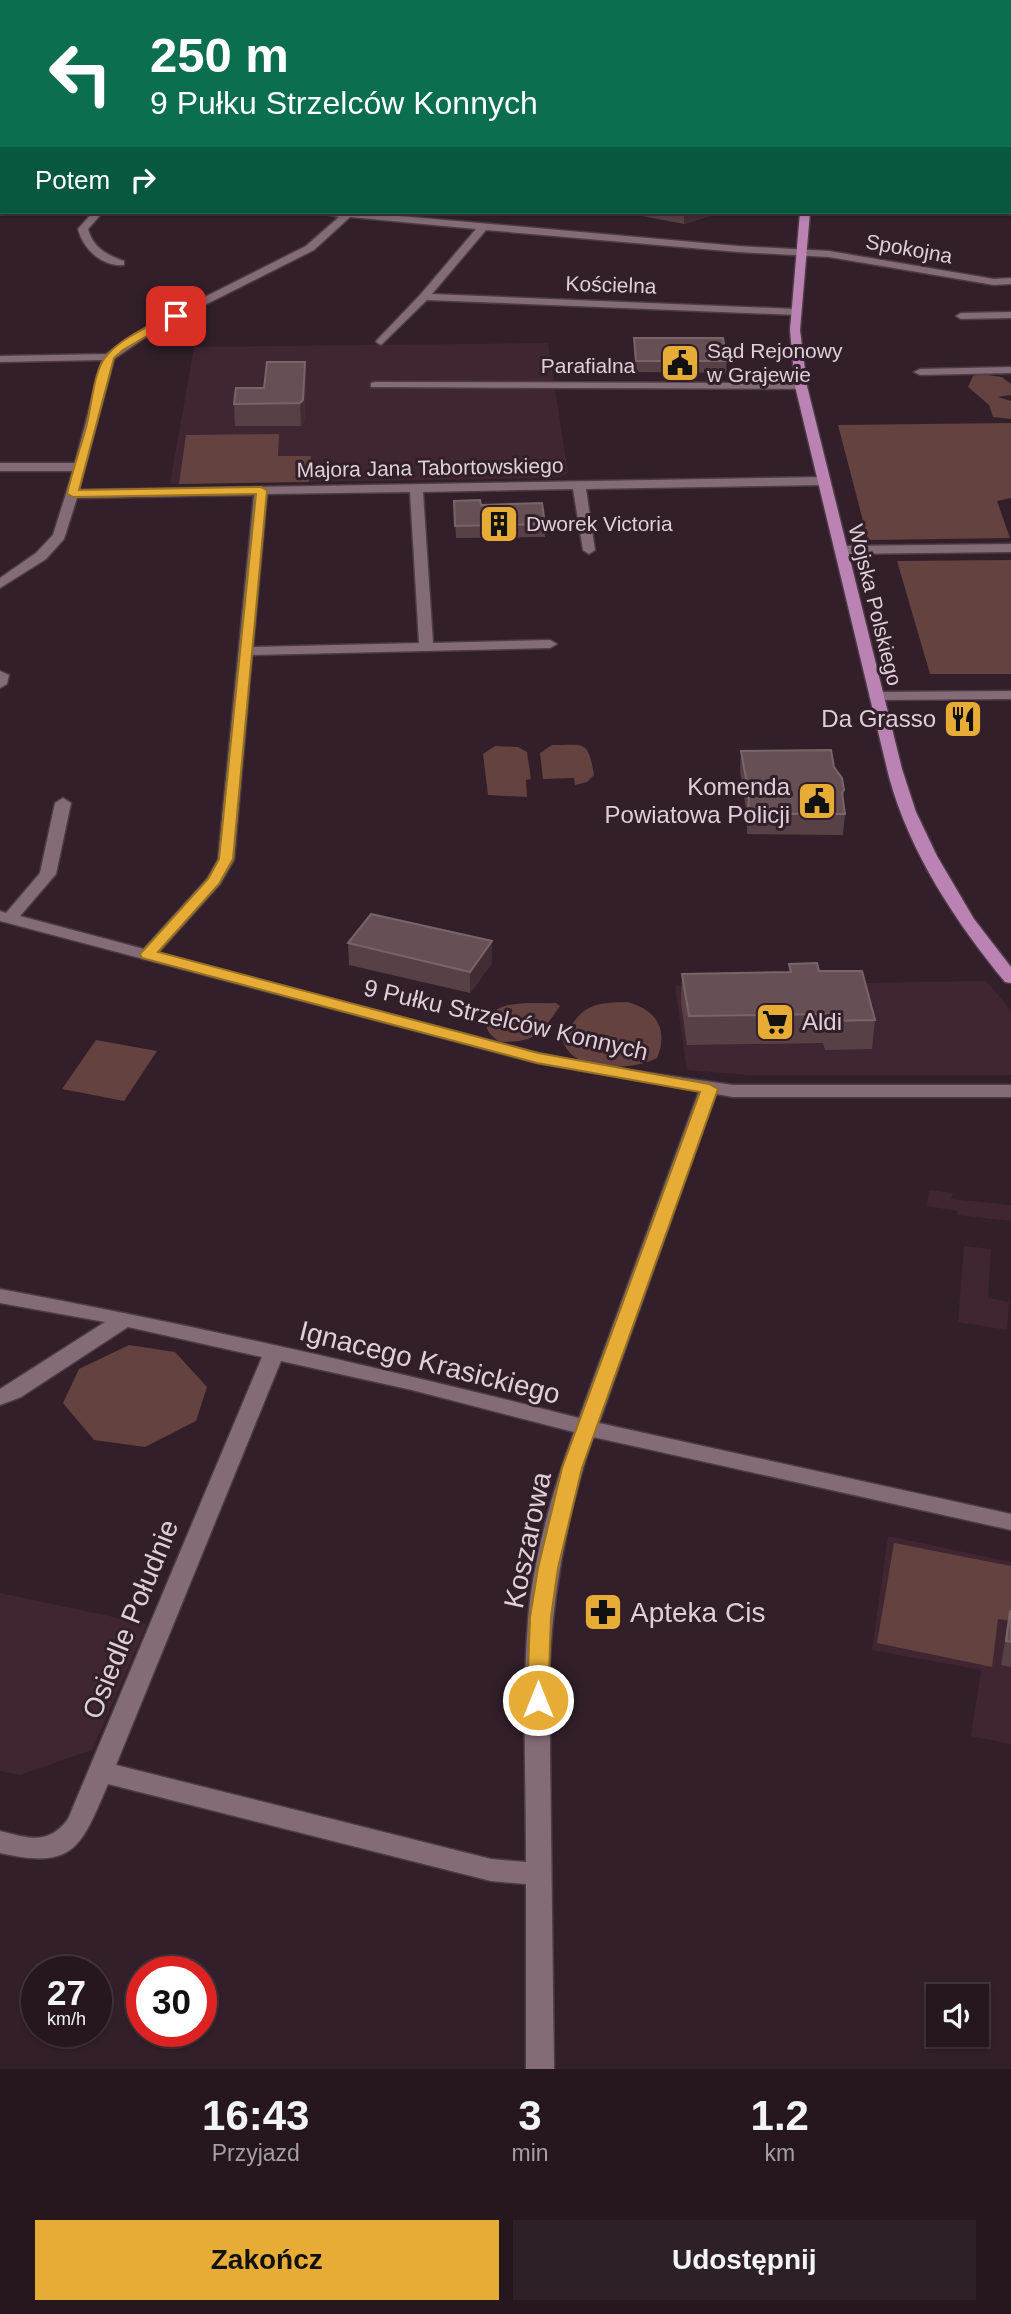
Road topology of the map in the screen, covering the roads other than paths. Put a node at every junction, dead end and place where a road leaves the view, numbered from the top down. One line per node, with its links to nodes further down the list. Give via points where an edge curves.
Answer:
1 (96, 214): 7 (street, via 83,229 85,238 95,251)
2 (348, 214): 16 (street, via 310,248 155,326)
3 (359, 214): 5 (street, Spokojna)
4 (805, 214): 6 (main road, Wojska Polskiego)
5 (484, 226): 6 (street, Spokojna); 11 (street)
6 (801, 252): 9 (street, Spokojna); 12 (main road, Wojska Polskiego)
7 (120, 263)
8 (1011, 281): 9 (street, Spokojna)
9 (994, 282): 10 (street)
10 (1004, 292)
11 (424, 298): 12 (street, Kościelna); 15 (street)
12 (796, 312): 21 (main road, Wojska Polskiego)
13 (961, 316): 14 (street)
14 (1011, 316)
15 (381, 342)
16 (109, 357): 17 (street); 23 (street)
17 (0, 359)
18 (1011, 370): 19 (street)
19 (920, 372)
20 (375, 385): 21 (street, Parafialna)
21 (801, 386): 24 (main road, Wojska Polskiego)
22 (0, 467): 23 (street)
23 (78, 467): 28 (street)
24 (824, 481): 25 (street, Majora Jana Tabortowskiego); 31 (main road, Wojska Polskiego)
25 (579, 485): 26 (street, Majora Jana Tabortowskiego); 30 (street, Majora Jana Tabortowskiego)
26 (416, 487): 27 (street, Majora Jana Tabortowskiego); 34 (street)
27 (261, 490): 28 (street, Majora Jana Tabortowskiego); 35 (street)
28 (73, 494): 32 (street, via 63,527 49,549)
29 (1011, 548): 31 (street)
30 (589, 550)
31 (841, 550): 37 (main road, Wojska Polskiego)
32 (0, 584)
33 (550, 644): 34 (street)
34 (426, 648): 35 (street)
35 (247, 652): 40 (street, via 226,859 214,881)
36 (1011, 695): 37 (street)
37 (876, 696): 41 (main road, Wojska Polskiego, via 911,818 962,912)
38 (62, 803): 39 (street, via 48,874)
39 (5, 917): 40 (street, 9 Pułku Strzelców Konnych)
40 (148, 954): 42 (street, 9 Pułku Strzelców Konnych, via 537,1058)
41 (1011, 978)
42 (709, 1089): 43 (street, 9 Pułku Strzelców Konnych); 48 (street, Koszarowa)
43 (1011, 1091)
44 (0, 1296): 45 (street, Ignacego Krasickiego)
45 (125, 1320): 46 (street, Ignacego Krasickiego); 47 (street)
46 (274, 1353): 48 (street, Ignacego Krasickiego, via 412,1383); 50 (street, Osiedle Południe)
47 (0, 1397)
48 (586, 1429): 49 (street, Ignacego Krasickiego); 52 (street, Koszarowa, via 559,1517 540,1617)
49 (1011, 1522)
50 (102, 1772): 51 (street, Osiedle Południe, via 64,1844 42,1851); 52 (street, via 491,1870)
51 (0, 1843)
52 (538, 1874): 53 (street, Koszarowa)
53 (540, 2069)

